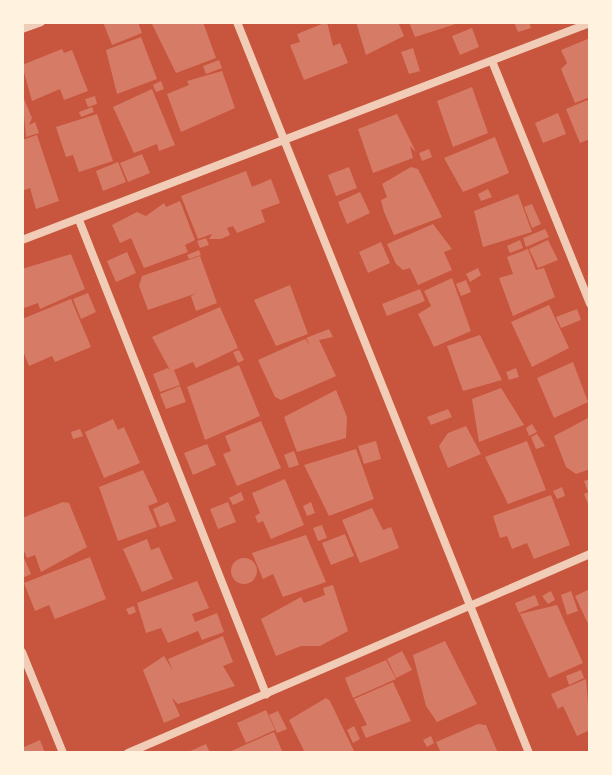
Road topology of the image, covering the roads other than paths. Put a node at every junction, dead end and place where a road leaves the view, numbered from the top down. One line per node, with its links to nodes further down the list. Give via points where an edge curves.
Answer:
1 (41, 22): 4 (street)
2 (237, 22): 6 (street)
3 (590, 23): 5 (street)
4 (22, 29)
5 (492, 61): 6 (street); 9 (street)
6 (282, 137): 7 (street); 11 (street)
7 (79, 220): 8 (street); 13 (street)
8 (22, 240)
9 (590, 304)
10 (590, 554): 11 (street)
11 (470, 608): 13 (street); 16 (street)
12 (22, 652): 14 (street)
13 (266, 694): 15 (street)
14 (63, 753)
15 (128, 753)
16 (529, 753)

